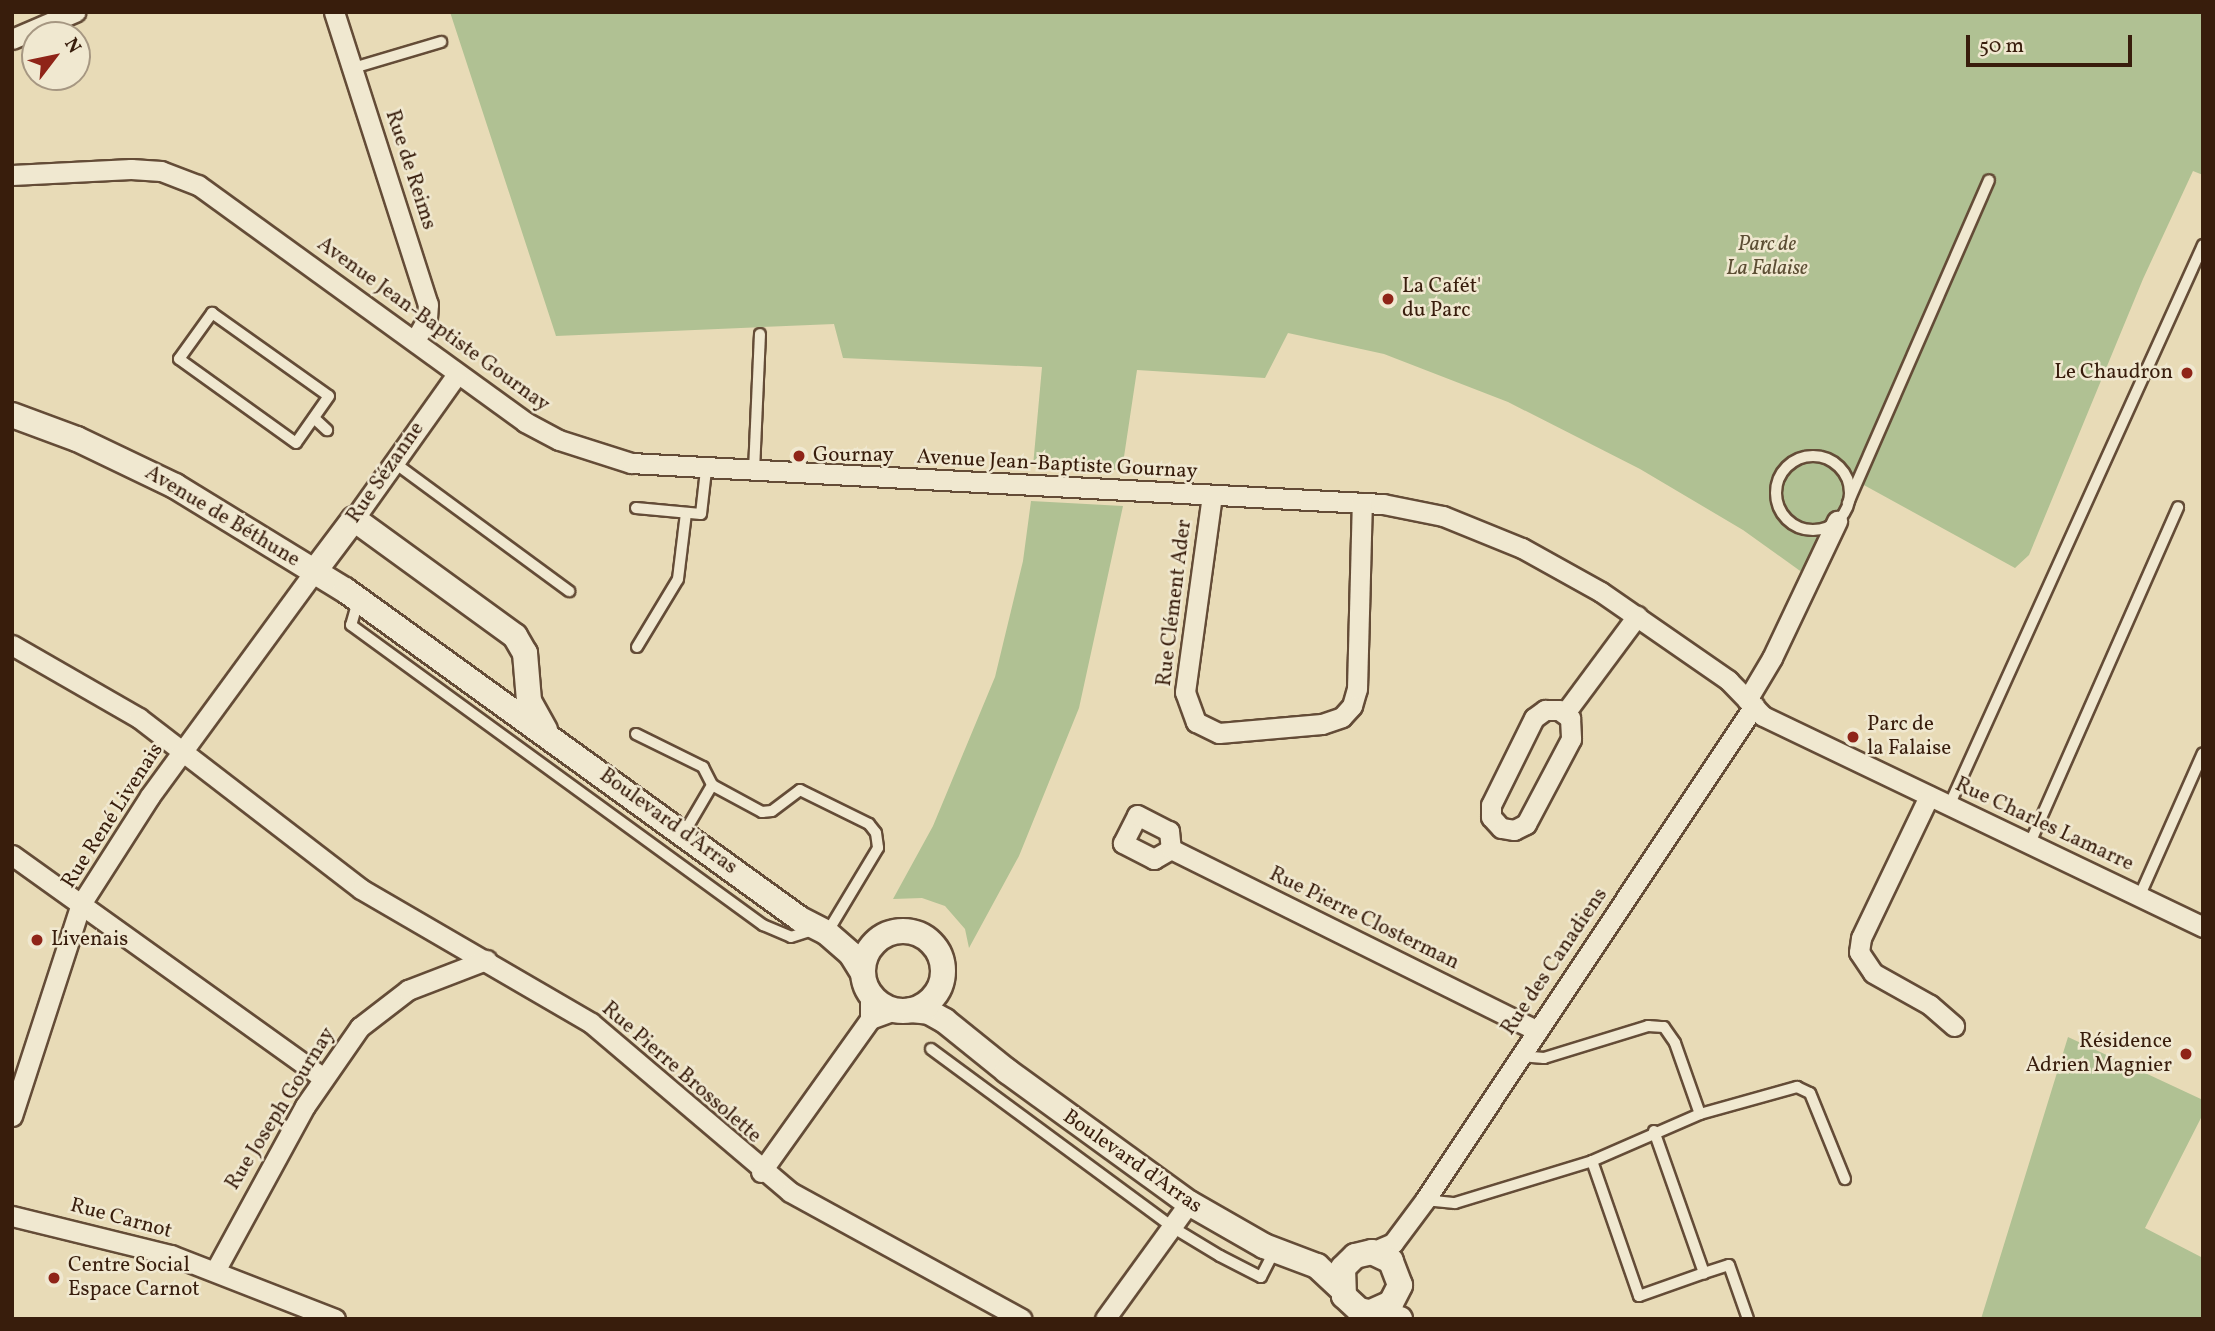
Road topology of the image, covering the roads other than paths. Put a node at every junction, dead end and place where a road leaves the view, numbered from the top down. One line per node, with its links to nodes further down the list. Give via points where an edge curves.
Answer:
1 (75, 12): 3 (street)
2 (334, 12): 5 (street, Rue de Reims)
3 (12, 39)
4 (440, 42): 5 (lane)
5 (353, 68): 10 (street, Rue de Reims, via 428,304 427,319)
6 (12, 174): 10 (street, Avenue Jean-Baptiste Gournay, via 131,169 183,178 222,199)
7 (1989, 181): 20 (lane)
8 (2201, 253): 42 (lane)
9 (760, 334): 17 (lane)
10 (415, 341): 11 (street, Avenue Jean-Baptiste Gournay)
11 (457, 374): 15 (street, Rue Sézanne); 16 (street, Avenue Jean-Baptiste Gournay, via 559,440 631,463)
12 (12, 415): 26 (street, Avenue de Béthune, via 168,482)
13 (314, 418): 13 (lane, via 330,396 212,313 179,359 296,443); 14 (lane)
14 (327, 429)
15 (383, 466): 24 (street, Rue Sézanne); 27 (lane)
16 (705, 470): 17 (street, Avenue Jean-Baptiste Gournay); 23 (lane, via 701,514)
17 (754, 471): 18 (street, Avenue Jean-Baptiste Gournay)
18 (1212, 495): 19 (street, Avenue Jean-Baptiste Gournay); 19 (street, Rue Clément Ader, via 1185,692 1196,722 1219,733 1322,724 1342,717 1352,706 1357,689)
19 (1362, 503): 29 (street, Avenue Jean-Baptiste Gournay, via 1413,508 1490,534 1551,564)
20 (1848, 503): 25 (lane); 25 (lane, via 1844,472 1825,458 1803,456 1779,475 1778,505 1790,523 1818,530)
21 (2178, 507): 44 (lane)
22 (636, 508): 23 (lane)
23 (685, 513): 31 (lane, via 678,579)
24 (354, 519): 26 (street, Rue Sézanne); 32 (street, via 515,636 523,648)
25 (1837, 521): 34 (street, Rue des Canadiens)
26 (314, 572): 28 (street, Avenue de Béthune); 38 (street, Rue René Livenais)
27 (569, 591)
28 (359, 600): 33 (street, Avenue de Béthune); 50 (lane, via 351,625 763,925 791,937)
29 (1637, 616): 34 (street, Avenue Jean-Baptiste Gournay, via 1728,680); 35 (street)
30 (12, 645): 38 (street, Rue Pierre Brossolette, via 102,693)
31 (637, 647)
32 (525, 666): 33 (street, via 508,690); 36 (street, via 529,701)
33 (486, 693): 36 (street, Boulevard d'Arras)
34 (1750, 703): 41 (street, Rue Charles Lamarre, via 1763,716); 58 (street, Rue des Canadiens)
35 (1565, 713): 35 (street, via 1552,708 1534,718 1491,805 1491,817 1500,828 1521,828 1530,818 1571,739 1573,725)
36 (546, 731): 43 (street, Boulevard d'Arras)
37 (636, 734): 40 (lane, via 703,767)
38 (183, 750): 48 (street, Rue René Livenais); 52 (street, Rue Pierre Brossolette, via 334,871)
39 (2203, 753): 47 (lane)
40 (712, 785): 43 (lane); 50 (lane, via 768,813 795,791 806,792 869,824 876,833 878,848)
41 (1928, 796): 42 (street, Rue Charles Lamarre); 57 (street, via 1861,938 1859,952 1873,973 1930,1005)
42 (1949, 806): 44 (street, Rue Charles Lamarre)
43 (684, 834): 50 (street, Boulevard d'Arras)
44 (2030, 843): 47 (street, Rue Charles Lamarre)
45 (1171, 849): 58 (street, Rue Pierre Closterman)
46 (12, 855): 48 (street)
47 (2140, 895): 49 (street, Rue Charles Lamarre)
48 (82, 904): 62 (street); 64 (street, Rue René Livenais)
49 (2203, 928)
50 (821, 931): 51 (street, via 852,937); 54 (street, Boulevard d'Arras, via 851,954)
51 (889, 933): 53 (street, via 910,931 924,937 938,953); 54 (street, via 868,951)
52 (486, 960): 62 (street, Rue Joseph Gournay, via 418,984 386,1002 360,1027); 67 (street, Rue Pierre Brossolette, via 609,1037)
53 (943, 968): 55 (street, via 936,993); 60 (street, Boulevard d'Arras, via 952,1007)
54 (866, 983): 55 (street); 56 (street)
55 (903, 1010): 56 (street); 60 (street, Boulevard d'Arras, via 934,1014)
56 (870, 1018): 67 (street)
57 (1954, 1026)
58 (1537, 1031): 61 (street, Rue des Canadiens)
59 (931, 1049): 72 (lane)
60 (978, 1050): 70 (street, Boulevard d'Arras)
61 (1520, 1056): 63 (lane, via 1552,1056 1648,1026 1664,1027 1675,1043); 69 (street, Rue des Canadiens)
62 (323, 1078): 75 (street, Rue Joseph Gournay, via 249,1203)
63 (1700, 1114): 65 (lane); 68 (lane, via 1805,1087 1830,1135)
64 (12, 1116)
65 (1654, 1131): 66 (lane); 76 (lane)
66 (1592, 1161): 69 (lane, via 1455,1203); 76 (lane, via 1639,1296)
67 (761, 1172): 79 (street, Rue Pierre Brossolette, via 866,1238)
68 (1845, 1179)
69 (1425, 1200): 74 (street, Rue des Canadiens)
70 (1189, 1203): 72 (street); 73 (street, Boulevard d'Arras)
71 (12, 1216): 75 (street, Rue Carnot, via 137,1245)
72 (1172, 1227): 73 (lane, via 1261,1277); 80 (street)
73 (1285, 1254): 74 (street); 77 (street, Boulevard d'Arras, via 1326,1272)
74 (1384, 1258): 77 (street, via 1343,1268); 77 (street, via 1393,1300); 82 (street)
75 (215, 1271): 78 (street, Rue Carnot)
76 (1704, 1273): 83 (lane, via 1729,1265)
77 (1351, 1306): 81 (street)
78 (334, 1319)
79 (1022, 1319)
80 (1105, 1319)
81 (1400, 1319)
82 (1416, 1319)
83 (1748, 1319)

